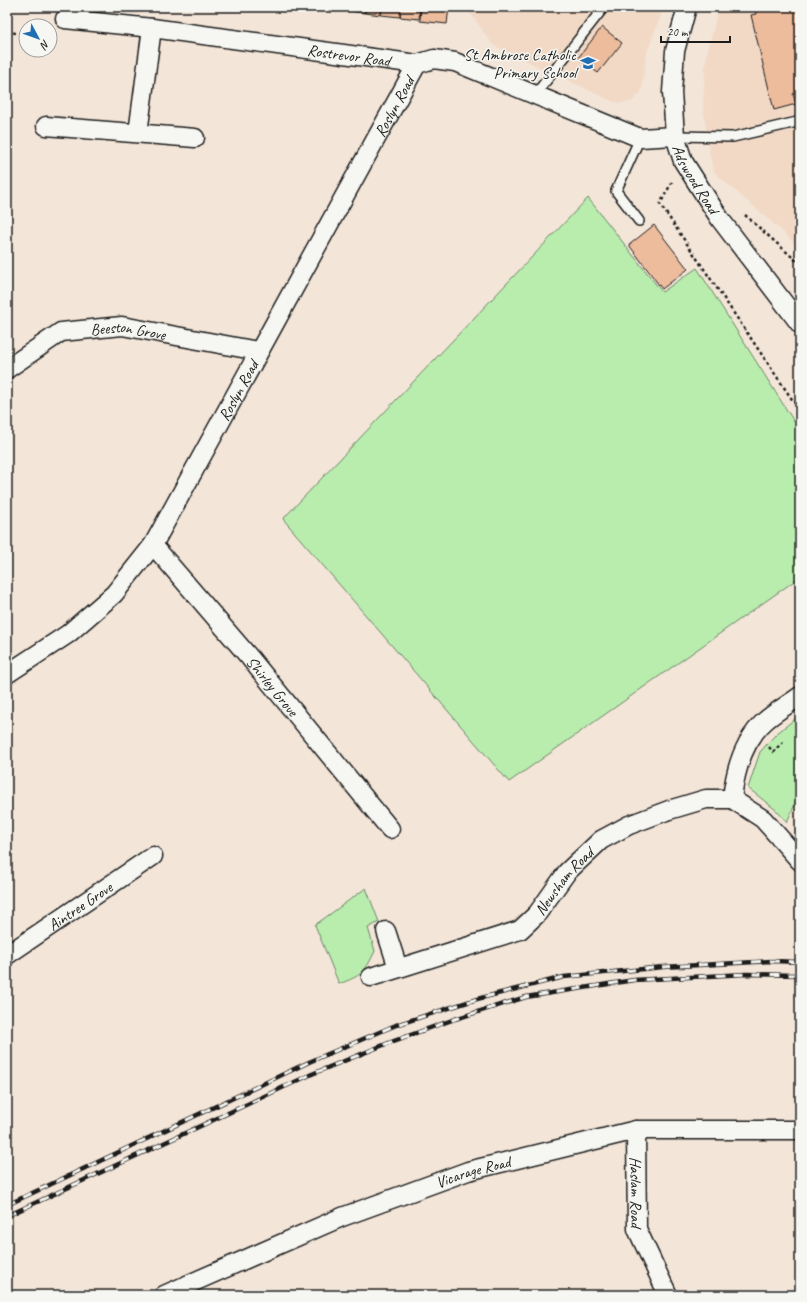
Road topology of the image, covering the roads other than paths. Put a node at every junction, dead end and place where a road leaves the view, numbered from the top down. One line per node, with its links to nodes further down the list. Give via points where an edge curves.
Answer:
1 (604, 7): 6 (lane)
2 (687, 7): 10 (street, Adswood Road, via 676,51 672,92)
3 (65, 19): 4 (street, Rostrevor Road)
4 (152, 28): 5 (street, Rostrevor Road); 9 (street)
5 (417, 64): 6 (street, Rostrevor Road, via 434,59 455,62); 15 (street, Roslyn Road)
6 (535, 95): 12 (street, Rostrevor Road)
7 (797, 122): 10 (lane, via 732,137)
8 (46, 126): 9 (street)
9 (138, 134): 11 (street)
10 (675, 136): 12 (street, Rostrevor Road); 14 (street, Adswood Road, via 683,161 720,219)
11 (195, 138)
12 (640, 138): 13 (lane, via 616,191)
13 (639, 221)
14 (800, 324)
15 (258, 351): 16 (street, Beeston Grove, via 122,326 61,332); 17 (street, Roslyn Road)
16 (7, 369)
17 (153, 545): 18 (street, Roslyn Road, via 114,594 68,634); 21 (street, Shirley Grove, via 250,658)
18 (7, 674)
19 (800, 696): 20 (street, via 765,721 755,732 742,753)
20 (732, 799): 23 (street, via 763,819); 26 (street, Newsham Road, via 706,799 629,825 601,840 567,872 537,914 520,930)
21 (390, 829)
22 (153, 856): 25 (street, Aintree Grove)
23 (800, 861)
24 (386, 932): 26 (street)
25 (7, 955)
26 (398, 968): 27 (street, Newsham Road)
27 (371, 977)
28 (636, 1130): 29 (street, Vicarage Road); 30 (street, Vicarage Road, via 468,1171 342,1217); 31 (street, Haslam Road, via 637,1229)
29 (800, 1130)
30 (164, 1295)
31 (668, 1295)

